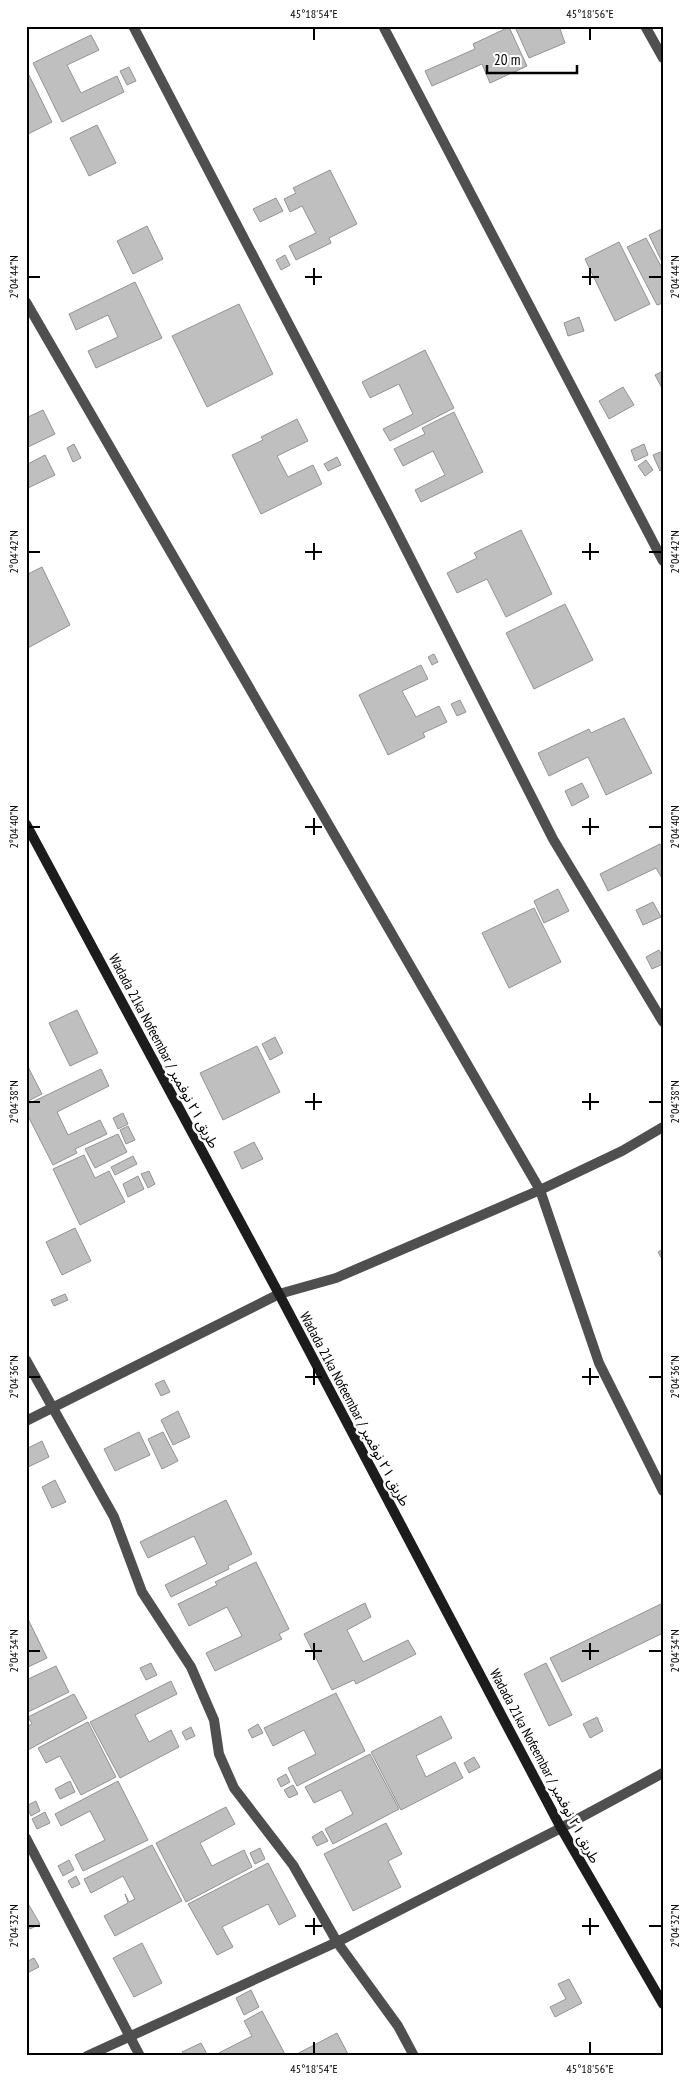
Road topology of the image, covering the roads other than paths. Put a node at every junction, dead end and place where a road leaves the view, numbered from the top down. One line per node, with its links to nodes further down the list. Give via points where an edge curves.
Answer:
1 (133, 26): 8 (street, via 386,509 553,839)
2 (384, 26): 6 (street)
3 (645, 26): 4 (street)
4 (663, 58)
5 (26, 302): 10 (street)
6 (663, 561)
7 (26, 824): 11 (street, Wadada 21ka Nofeembar / طريق ٢١ نوفمبر)
8 (663, 1022)
9 (663, 1127): 10 (street, via 622,1151)
10 (540, 1190): 11 (street, via 336,1278); 15 (street, via 599,1364)
11 (279, 1294): 13 (street); 17 (street, Wadada 21ka Nofeembar / طريق ٢١ نوفمبر)
12 (26, 1360): 13 (street)
13 (53, 1406): 14 (street); 19 (street, via 114,1517 142,1592 191,1667 214,1720 219,1754 234,1788 293,1865)
14 (26, 1421)
15 (663, 1491)
16 (663, 1773): 17 (street)
17 (561, 1828): 19 (street); 20 (street, Wadada 21ka Nofeembar / طريق ٢١ نوفمبر)
18 (26, 1838): 21 (street)
19 (337, 1942): 21 (street); 24 (street, via 398,2026)
20 (663, 2004)
21 (128, 2036): 22 (street); 23 (street)
22 (87, 2056)
23 (140, 2056)
24 (414, 2056)

